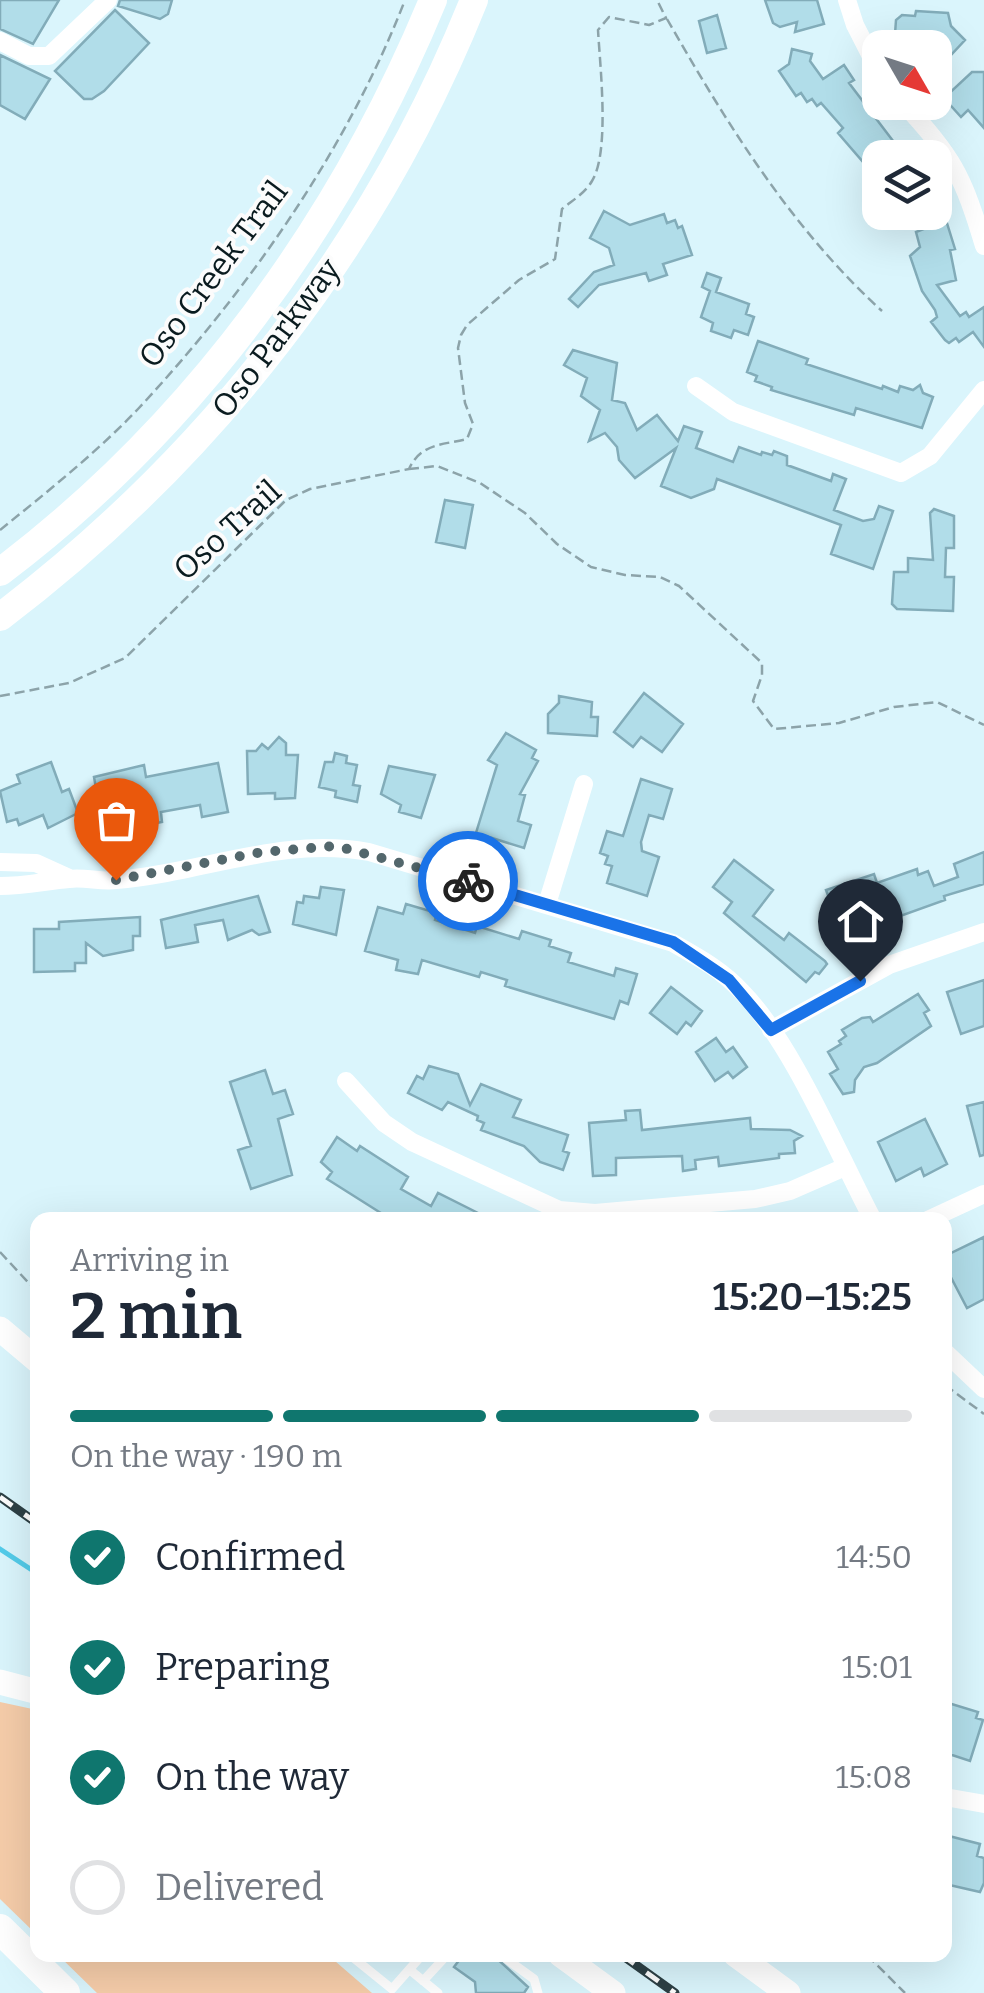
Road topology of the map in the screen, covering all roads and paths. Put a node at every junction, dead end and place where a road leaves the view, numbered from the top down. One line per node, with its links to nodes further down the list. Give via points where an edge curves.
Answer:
1 (108, 0): 9 (street, via 60,49 39,59)
2 (405, 0): 16 (path, Oso Creek Trail, via 356,105 244,280 136,411)
3 (433, 0): 17 (main road, Oso Parkway, via 366,144 250,321 122,467)
4 (474, 0): 18 (main road, Oso Parkway, via 381,192 274,348 116,522)
5 (658, 0): 7 (path)
6 (847, 0): 8 (street)
7 (666, 18): 12 (path, via 767,180 848,280); 15 (path, Oso Trail, via 648,25 618,17 602,22 593,179 562,208 555,259 519,280 461,335 472,431 467,439 438,442)
8 (862, 40)
9 (0, 42)
10 (918, 120): 11 (street, via 964,182)
11 (984, 246)
12 (882, 311)
13 (696, 386): 14 (street, via 733,412 901,473 930,456)
14 (984, 390)
15 (409, 469): 19 (path, Oso Trail, via 286,500 125,658 69,683); 20 (path, via 436,466 461,474 591,567 660,576 696,598 762,663 753,701 774,729 937,702)
16 (0, 530)
17 (0, 572)
18 (0, 617)
19 (0, 696)
20 (984, 724)
21 (584, 784): 25 (street)
22 (0, 862): 23 (street, via 36,862)
23 (70, 878): 24 (street); 25 (street, via 116,880 262,852 336,846)
24 (0, 886)
25 (547, 904): 27 (street, via 673,942 724,975)
26 (984, 932): 27 (street, via 889,965)
27 (771, 1030): 29 (street)
28 (346, 1080): 31 (street, via 384,1123 412,1142 559,1210)
29 (845, 1167): 32 (street, via 755,1200); 33 (street)
30 (984, 1194): 34 (street)
31 (583, 1212)
32 (607, 1212)
33 (869, 1212)
34 (945, 1212)
35 (0, 1252): 36 (path)
36 (30, 1284)
37 (0, 1329): 38 (main road)
38 (30, 1354)
39 (952, 1359): 41 (street)
40 (952, 1390): 42 (path)
41 (984, 1390)
42 (984, 1414)
43 (0, 1682): 44 (main road)
44 (30, 1690)
45 (952, 1798): 46 (street)
46 (984, 1804)
47 (0, 1929): 48 (highway)
48 (30, 1959)
49 (33, 1962): 61 (highway)
50 (362, 1962): 60 (lane)
51 (416, 1962): 57 (lane)
52 (441, 1962): 58 (lane)
53 (510, 1962): 63 (lane, via 534,1979)
54 (567, 1962): 59 (main road)
55 (746, 1962): 65 (main road)
56 (874, 1962): 66 (path)
57 (410, 1970): 58 (lane); 60 (lane)
58 (423, 1981): 62 (lane)
59 (585, 1985): 64 (main road)
60 (394, 1991)
61 (64, 1993)
62 (438, 1993)
63 (538, 1993)
64 (613, 1993)
65 (788, 1993)
66 (905, 1993)

